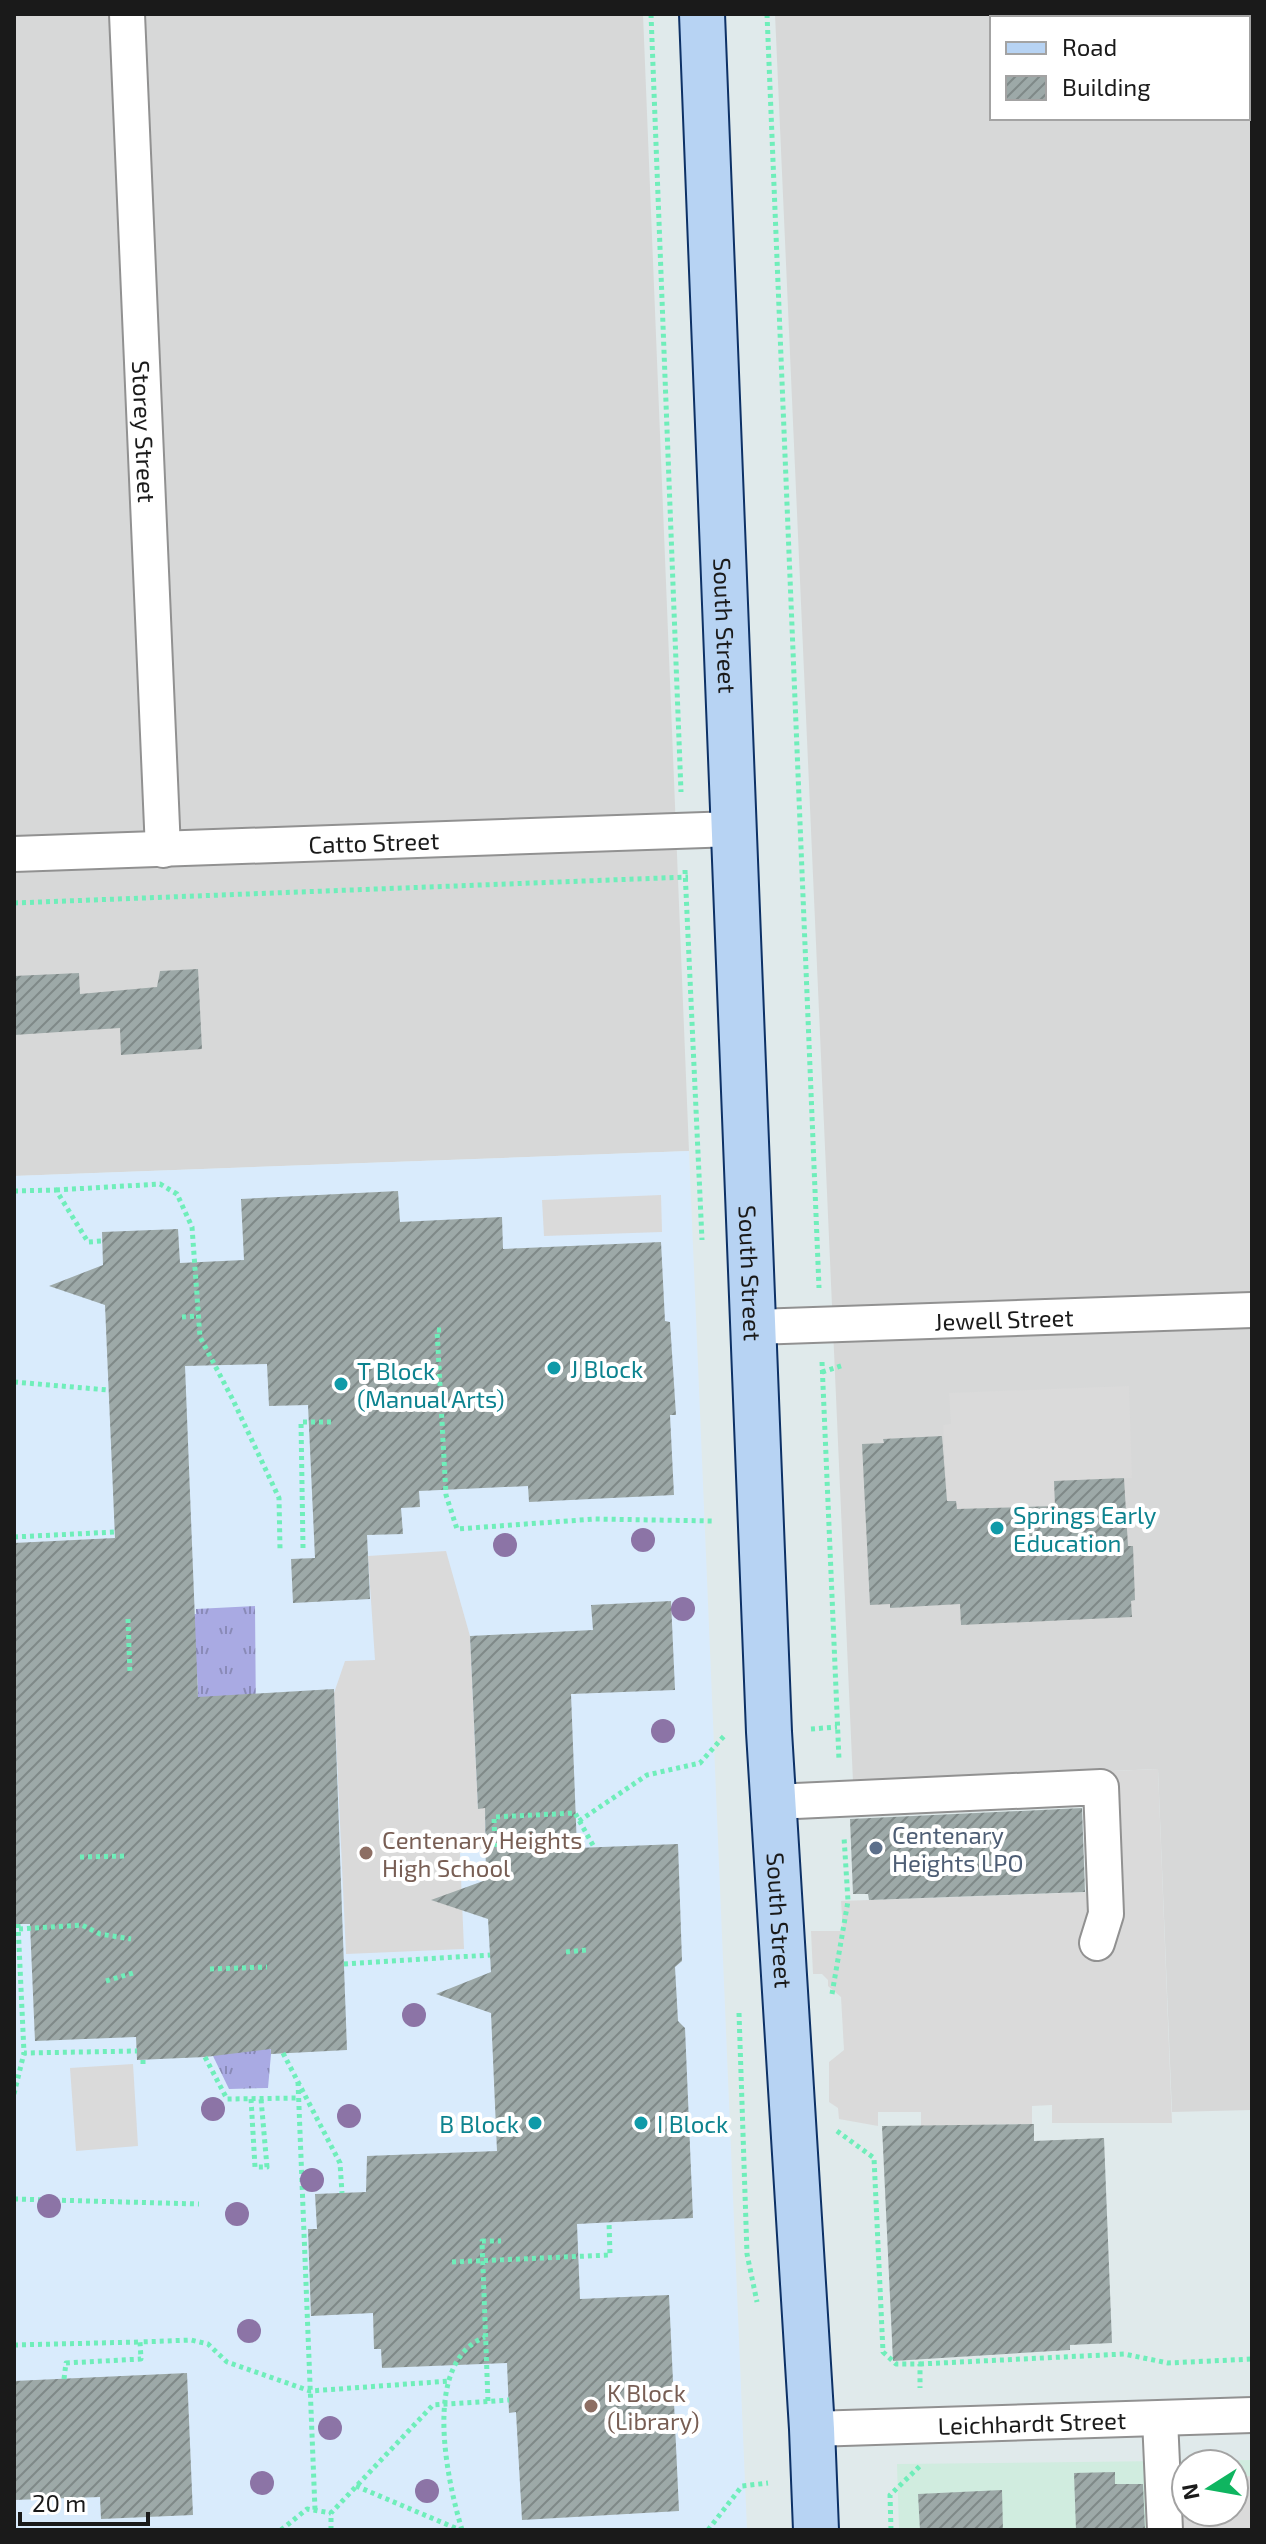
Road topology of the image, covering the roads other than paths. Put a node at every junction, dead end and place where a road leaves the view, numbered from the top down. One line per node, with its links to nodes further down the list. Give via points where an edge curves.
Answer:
1 (127, 14): 4 (street, Storey Street)
2 (702, 14): 3 (street, South Street)
3 (734, 829): 4 (street, Catto Street); 7 (street, South Street)
4 (163, 850): 5 (street, Catto Street)
5 (14, 854)
6 (1252, 1310): 7 (street, Jewell Street)
7 (754, 1327): 8 (street, South Street)
8 (774, 1802): 9 (street, via 1101,1787 1106,1914); 12 (street, South Street)
9 (1097, 1943)
10 (1252, 2415): 11 (street, Leichhardt Street)
11 (1160, 2419): 12 (street, Leichhardt Street); 14 (street)
12 (812, 2429): 13 (street, South Street)
13 (816, 2530)
14 (1165, 2530)

